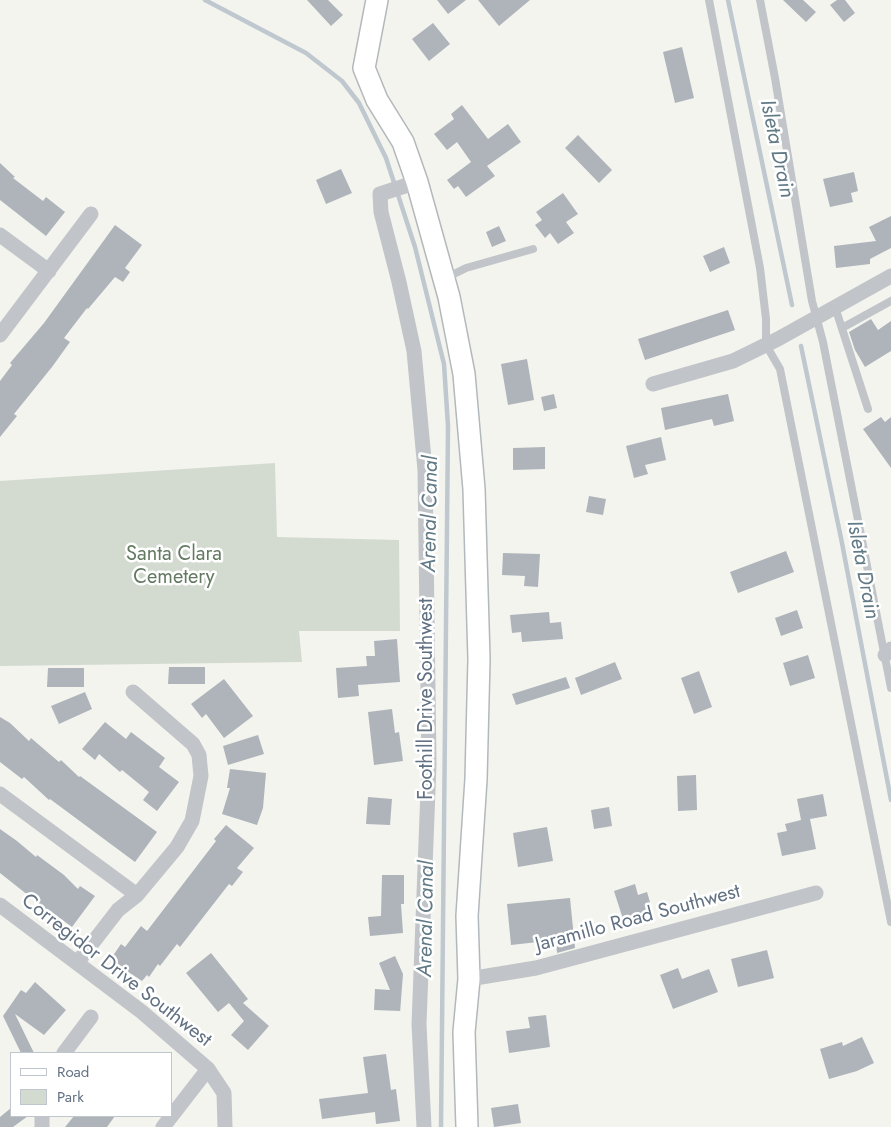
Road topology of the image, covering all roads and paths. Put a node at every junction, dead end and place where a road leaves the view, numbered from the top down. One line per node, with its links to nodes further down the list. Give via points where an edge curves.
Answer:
1 (378, 0): 4 (street, via 364,68 376,100 403,142)
2 (709, 0): 16 (lane, via 760,268)
3 (760, 0): 13 (lane)
4 (414, 184): 10 (street); 36 (street, Foothill Drive Southwest, via 380,194 381,212 414,351 426,470 429,764 419,1024)
5 (92, 214): 8 (street)
6 (0, 235): 8 (street)
7 (533, 248): 10 (lane, via 466,268)
8 (48, 271): 15 (street)
9 (891, 276): 12 (street)
10 (444, 279): 28 (street, via 464,374 474,489 479,659 476,779 467,916)
11 (891, 300): 14 (lane)
12 (835, 307): 13 (street); 14 (lane)
13 (816, 318): 16 (street); 19 (lane)
14 (842, 328): 18 (lane)
15 (0, 335)
16 (766, 345): 17 (street, via 733,361); 26 (lane, via 780,369)
17 (653, 384)
18 (868, 409)
19 (888, 652): 20 (lane)
20 (891, 688)
21 (133, 692): 24 (street, via 193,744 199,755 201,776 192,821 176,847)
22 (0, 794): 24 (street)
23 (816, 893): 28 (street, Jaramillo Road Southwest, via 536,968)
24 (136, 895): 27 (street, via 118,910)
25 (0, 906): 27 (street, Corregidor Drive Southwest)
26 (891, 922)
27 (77, 963): 31 (street, Corregidor Drive Southwest, via 142,1012)
28 (469, 980): 37 (street, via 464,1032)
29 (91, 1017): 30 (street)
30 (65, 1052)
31 (208, 1069): 32 (street); 35 (street, Corregidor Drive Southwest, via 224,1093)
32 (172, 1115)
33 (171, 1117): 34 (street)
34 (163, 1127)
35 (225, 1127)
36 (424, 1127)
37 (467, 1127)

